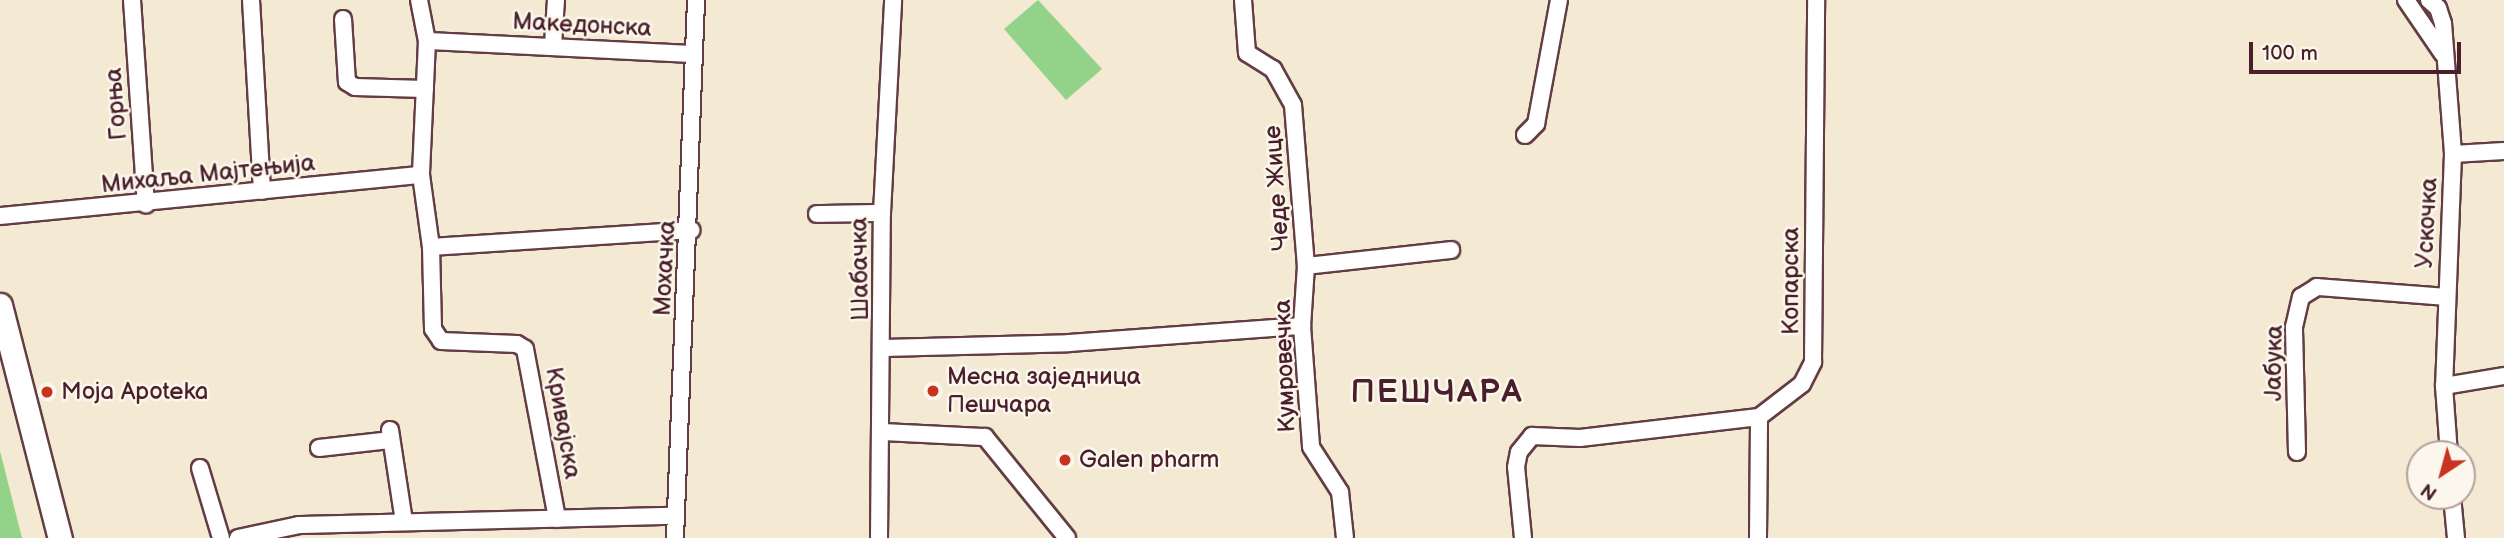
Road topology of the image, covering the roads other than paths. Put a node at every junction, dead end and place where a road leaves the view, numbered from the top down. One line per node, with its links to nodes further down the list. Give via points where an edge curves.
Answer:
1 (132, 0): 23 (street, Горња)
2 (251, 0): 22 (street)
3 (419, 0): 13 (street)
4 (556, 0): 14 (street)
5 (696, 0): 15 (street, Мохачка)
6 (893, 0): 24 (street, Шабачка)
7 (1242, 0): 30 (street, Чеде Жице, via 1247,53 1273,69 1293,105)
8 (1559, 0): 18 (street, via 1536,124)
9 (1816, 0): 37 (street, Копарска, via 1813,362 1795,392)
10 (2406, 0): 16 (street)
11 (2429, 0): 16 (street, Ускочка, via 2438,8 2443,23)
12 (343, 19): 17 (street, via 347,82 355,87)
13 (427, 41): 14 (street, Македонска); 17 (street)
14 (554, 46): 15 (street, Македонска)
15 (694, 54): 27 (street, Мохачка)
16 (2443, 54): 20 (street, Ускочка)
17 (425, 89): 21 (street)
18 (1525, 135)
19 (2504, 151): 20 (street)
20 (2453, 154): 31 (street, Ускочка)
21 (421, 175): 22 (street, Михаља Мајтењија); 28 (street)
22 (262, 191): 23 (street, Михаља Мајтењија)
23 (146, 205): 26 (street, Михаља Мајтењија)
24 (882, 213): 25 (street); 34 (street, Шабачка)
25 (817, 214)
26 (0, 216)
27 (691, 230): 28 (street); 44 (street, Мохачка)
28 (431, 247): 45 (street, Кривајска, via 433,329 441,341 517,344 525,349)
29 (1451, 250): 30 (street)
30 (1306, 266): 33 (street, Кумровечка)
31 (2446, 297): 36 (street, Ускочка); 41 (street, Јабука, via 2317,287 2301,297 2294,327)
32 (0, 305): 47 (main road)
33 (1302, 326): 34 (street, via 1069,344); 53 (street, Кумровечка, via 1311,447 1340,492)
34 (884, 348): 38 (street, Шабачка)
35 (2504, 376): 36 (street)
36 (2444, 386): 39 (street, Ускочка)
37 (1759, 417): 54 (street, via 1580,438 1532,436 1516,467); 55 (street)
38 (881, 432): 51 (street, Шабачка); 52 (street, via 985,437)
39 (2448, 440)
40 (319, 448): 46 (street, via 390,435)
41 (2297, 452)
42 (200, 468): 48 (street)
43 (2453, 510): 56 (street)
44 (675, 516): 45 (street); 50 (street, Мохачка)
45 (557, 519): 46 (street)
46 (404, 521): 49 (street, via 299,525)
47 (60, 538)
48 (221, 538)
49 (238, 538)
50 (675, 538)
51 (879, 538)
52 (1067, 538)
53 (1345, 538)
54 (1524, 538)
55 (1758, 538)
56 (2456, 538)

